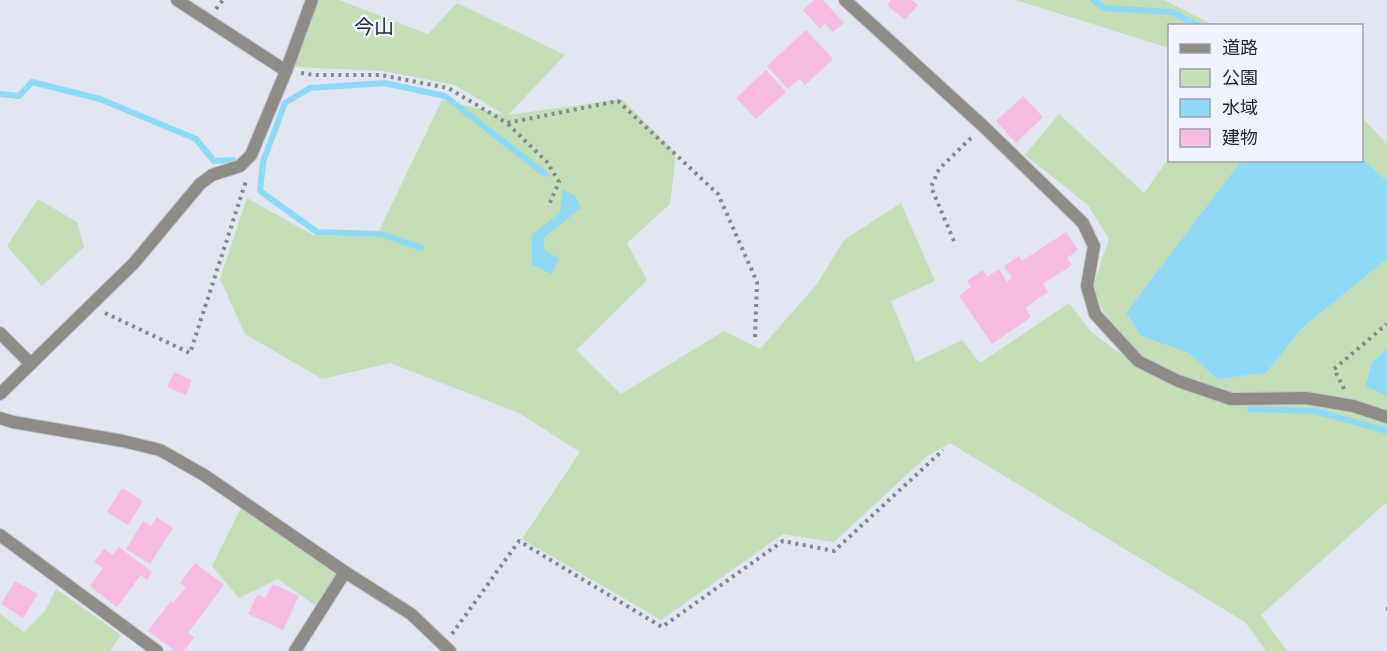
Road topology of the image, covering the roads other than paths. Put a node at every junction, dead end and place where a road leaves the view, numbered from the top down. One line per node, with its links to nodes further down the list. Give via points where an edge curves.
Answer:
1 (177, 0): 4 (street)
2 (312, 0): 4 (street)
3 (845, 0): 8 (street, via 1083,223 1094,246 1087,286 1095,314 1137,361 1178,381 1231,399 1306,398)
4 (286, 71): 6 (street, via 251,155 240,166 212,175 200,184 134,263)
5 (0, 333): 6 (street)
6 (31, 364): 7 (street)
7 (0, 394)
8 (1387, 417)
9 (0, 418): 11 (street, via 160,450 204,475)
10 (0, 535): 13 (street)
11 (345, 572): 12 (street, via 411,614); 14 (street)
12 (447, 647)
13 (157, 651)
14 (295, 651)

